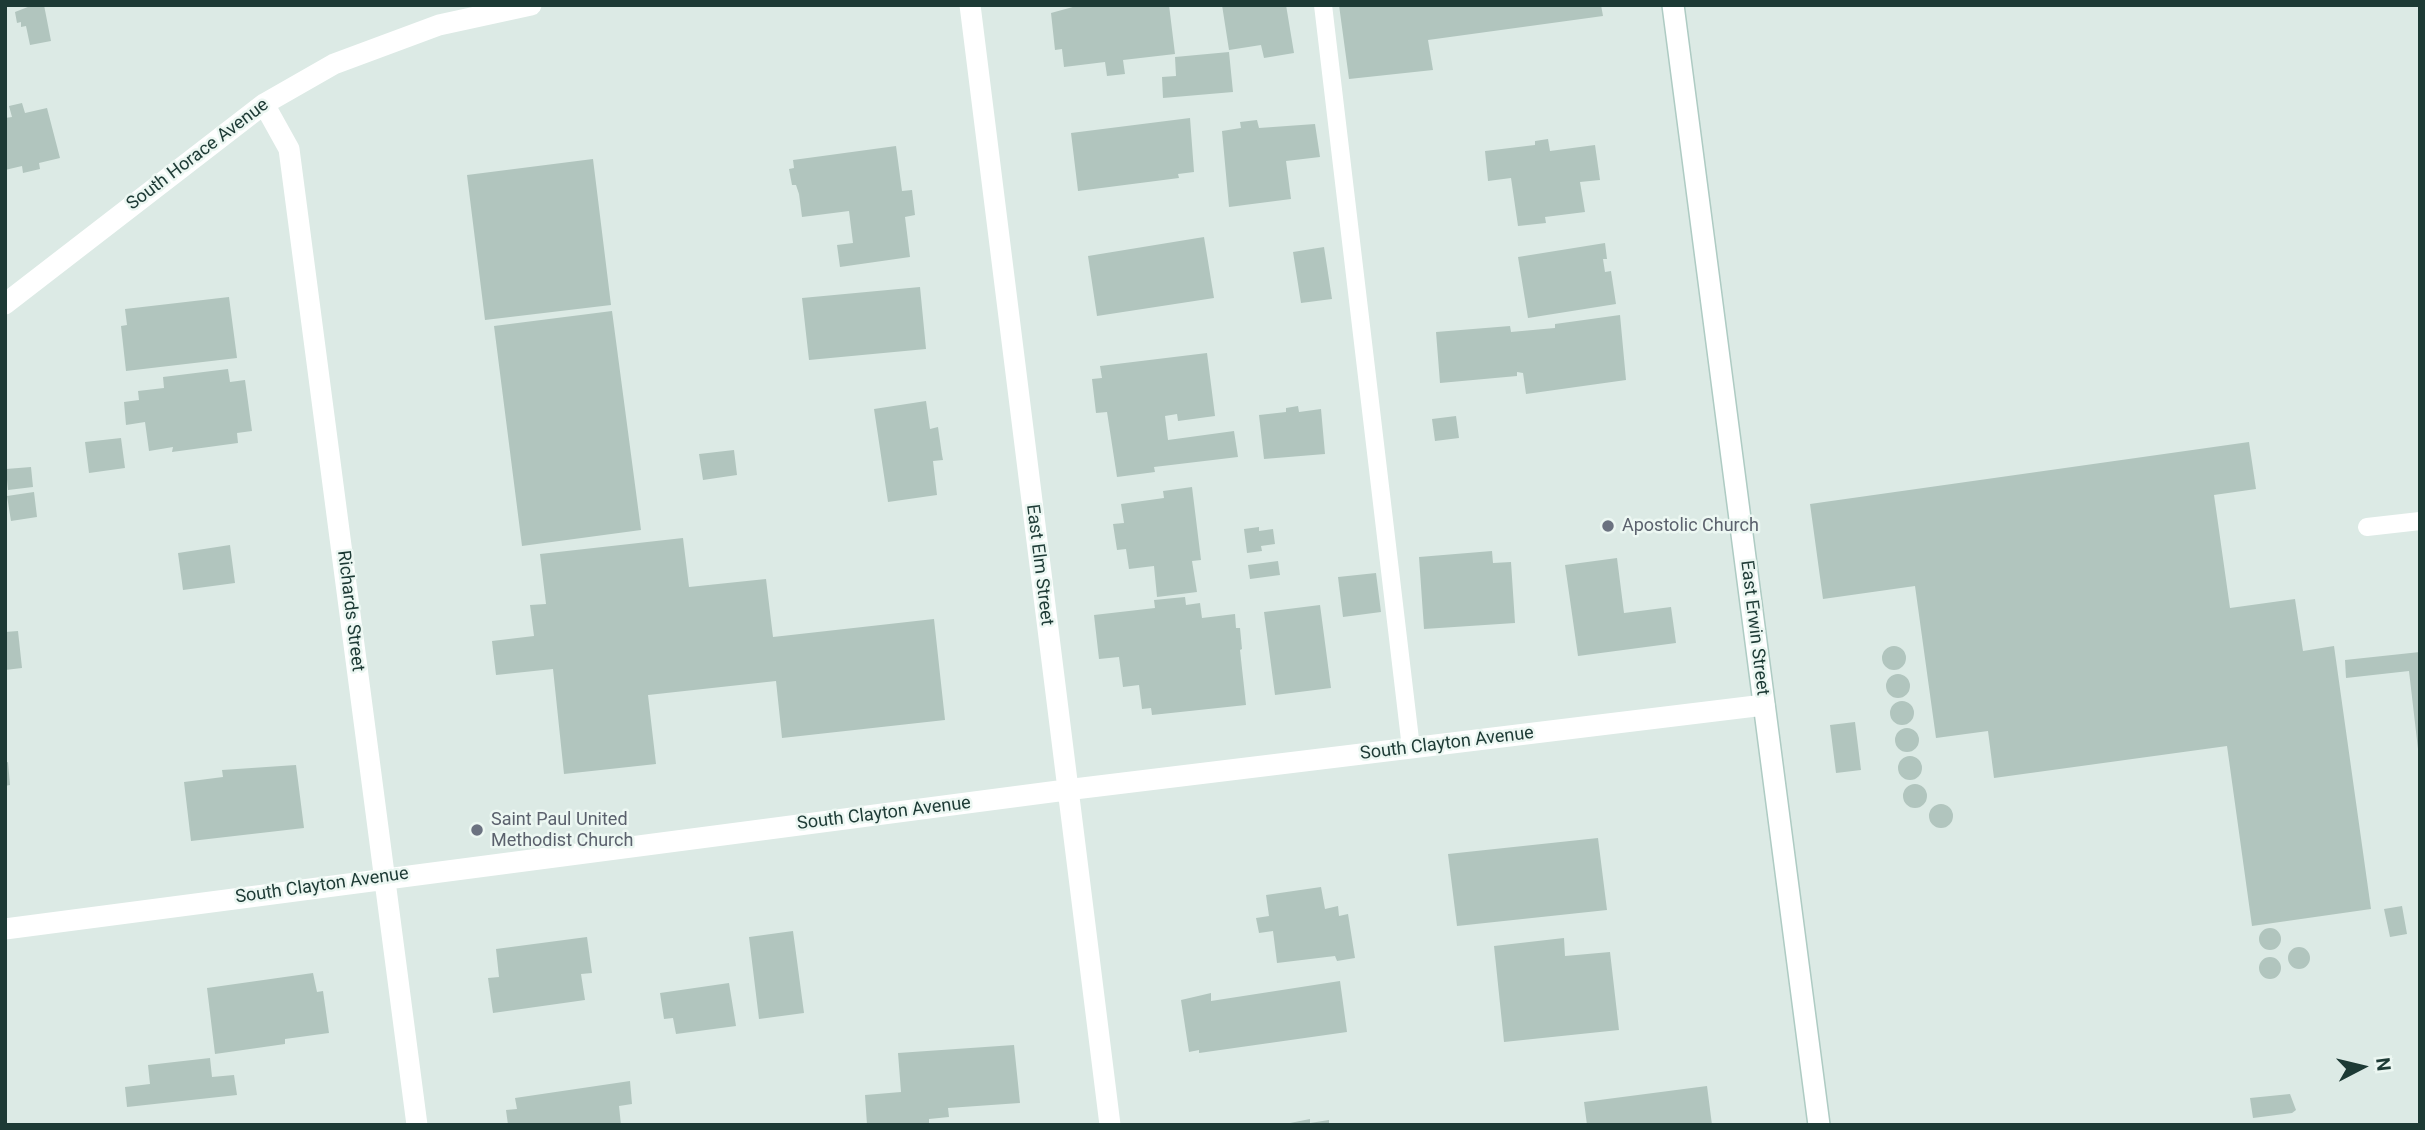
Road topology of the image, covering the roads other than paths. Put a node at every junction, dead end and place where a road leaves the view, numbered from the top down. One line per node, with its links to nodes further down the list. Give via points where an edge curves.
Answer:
1 (531, 5): 5 (street, South Horace Avenue, via 439,24 334,64)
2 (970, 5): 11 (street, East Elm Street)
3 (1323, 5): 10 (lane)
4 (1673, 5): 9 (street, East Erwin Street)
5 (264, 104): 6 (street, South Horace Avenue); 12 (street, Richards Street, via 289,149)
6 (5, 304)
7 (2420, 521): 8 (lane)
8 (2367, 527)
9 (1764, 705): 10 (street, South Clayton Avenue); 16 (street, East Erwin Street)
10 (1412, 748): 11 (street, South Clayton Avenue)
11 (1066, 790): 12 (street, South Clayton Avenue); 15 (street, East Elm Street)
12 (385, 878): 13 (street, South Clayton Avenue); 14 (street, Richards Street)
13 (5, 929)
14 (417, 1125)
15 (1110, 1125)
16 (1819, 1125)

